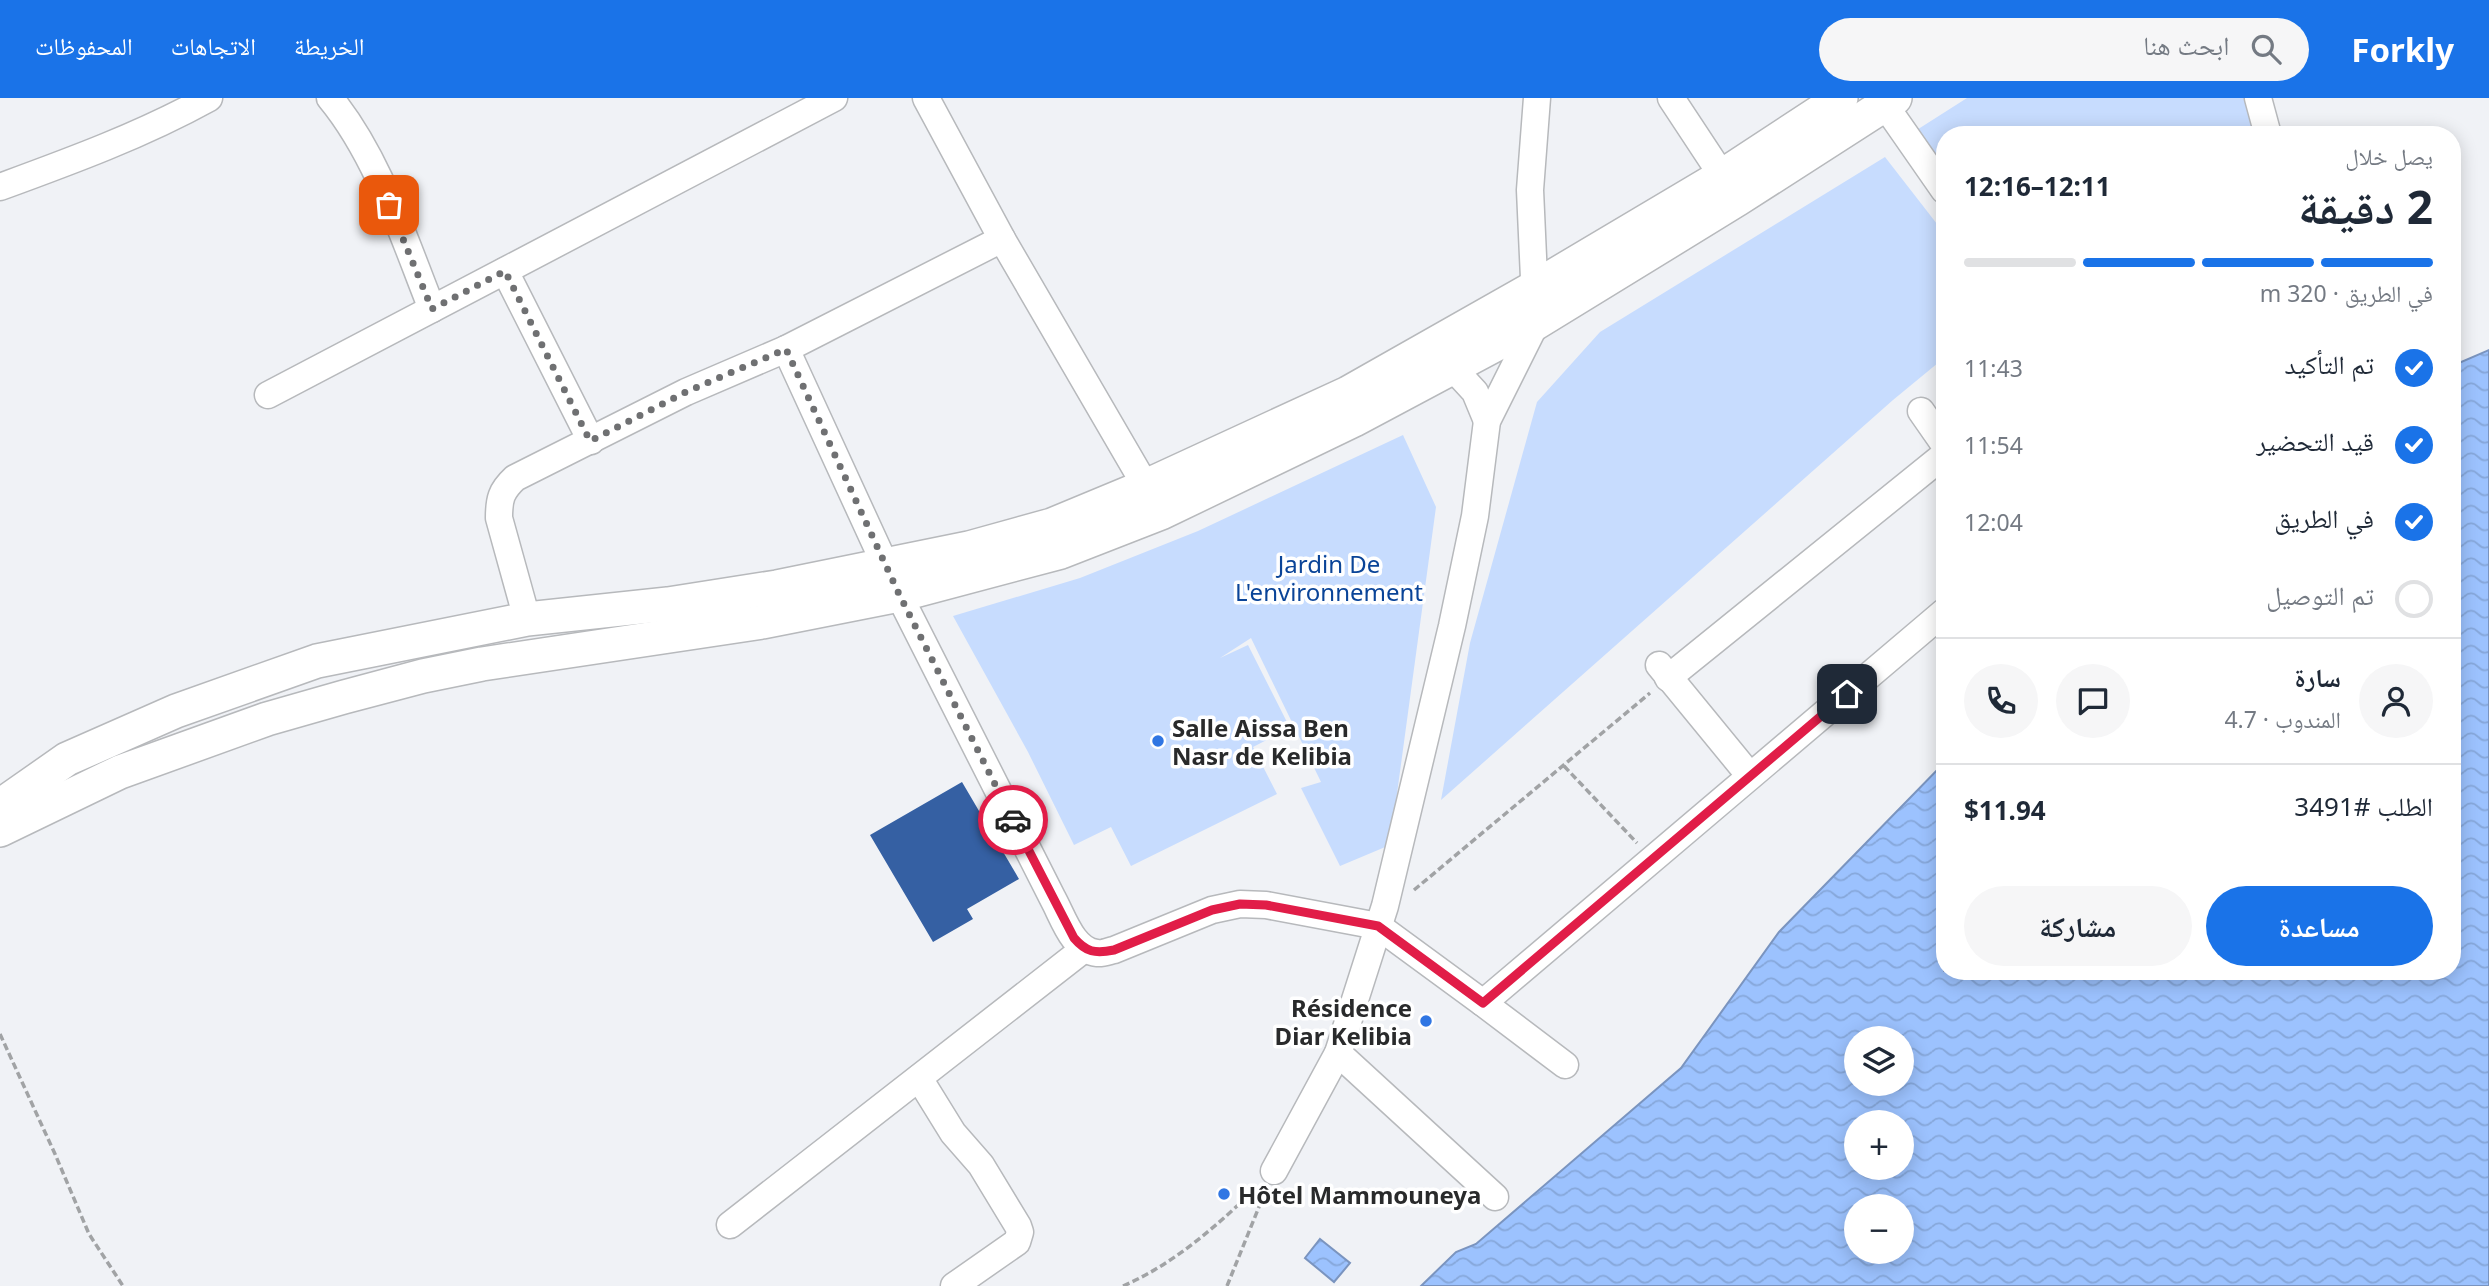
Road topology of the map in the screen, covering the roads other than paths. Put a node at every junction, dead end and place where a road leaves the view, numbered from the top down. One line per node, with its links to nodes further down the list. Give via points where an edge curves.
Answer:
1 (209, 98): 12 (street, via 95,152)
2 (330, 98): 17 (street, via 368,155)
3 (834, 98): 15 (street)
4 (926, 98): 14 (street)
5 (1537, 98): 16 (street, via 1530,190)
6 (1671, 98): 13 (street)
7 (1841, 98): 13 (main road)
8 (2258, 98): 10 (street)
9 (1886, 100): 11 (street); 13 (main road)
10 (2266, 126)
11 (1936, 178)
12 (0, 187)
13 (1730, 188): 16 (main road); 18 (main road)
14 (1002, 239): 19 (street); 27 (street)
15 (505, 271): 17 (street); 25 (street)
16 (1535, 287): 18 (street); 27 (main road)
17 (432, 309): 21 (street)
18 (1536, 323): 20 (main road); 23 (street)
19 (786, 349): 25 (street, via 686,392); 28 (street)
20 (1452, 367): 23 (street, via 1475,392); 27 (main road, via 1354,420)
21 (268, 395)
22 (1921, 411): 24 (street)
23 (1487, 421): 34 (street, via 1475,516 1452,626)
24 (1936, 433)
25 (590, 441): 29 (street, via 502,489 499,518)
26 (1936, 462): 31 (street, via 1664,671)
27 (1154, 499): 28 (main road, via 969,548)
28 (892, 580): 29 (main road, via 777,587); 33 (main road, via 762,622 482,664 267,719 120,772); 35 (street, via 1053,899)
29 (527, 619): 32 (main road, via 317,662 176,711 67,759)
30 (1936, 619): 31 (street)
31 (1750, 776): 36 (street)
32 (0, 806)
33 (0, 830)
34 (1382, 916): 35 (street, via 1240,904 1212,910 1114,950 1098,953); 36 (street); 37 (street)
35 (1084, 949): 39 (street)
36 (1483, 1003): 38 (street)
37 (1338, 1053): 40 (street); 41 (street)
38 (1565, 1065)
39 (919, 1078): 42 (street); 43 (street, via 953,1133 981,1165 1020,1233 1017,1242)
40 (1274, 1171)
41 (1495, 1197)
42 (730, 1225)
43 (954, 1286)

